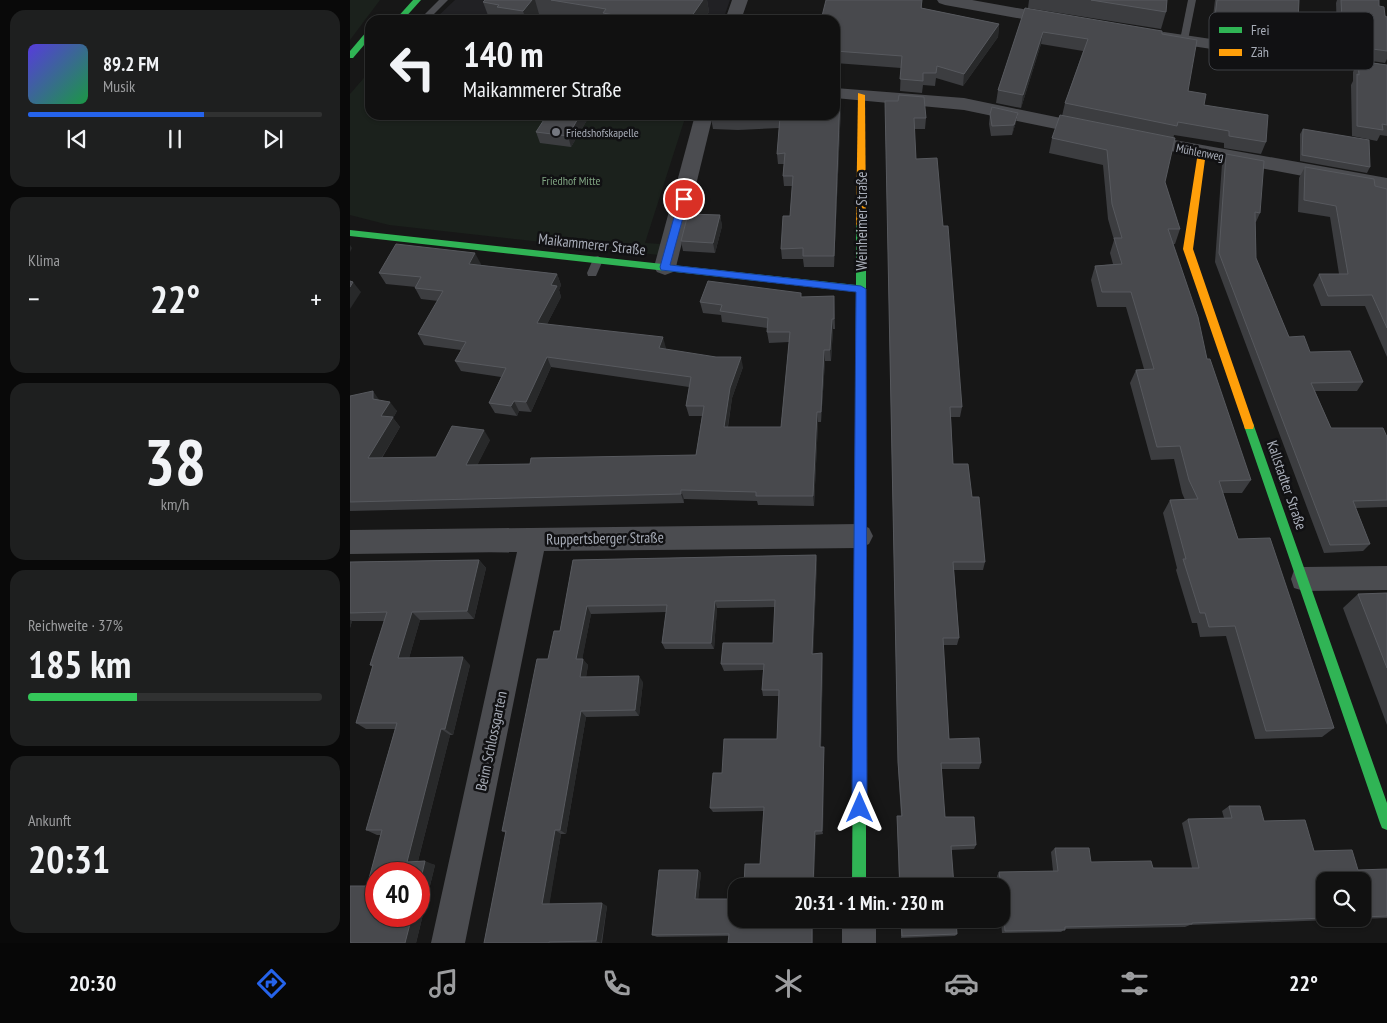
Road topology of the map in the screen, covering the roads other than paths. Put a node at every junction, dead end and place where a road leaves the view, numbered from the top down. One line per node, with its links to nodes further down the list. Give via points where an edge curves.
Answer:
1 (417, 0): 6 (street)
2 (444, 0): 7 (lane)
3 (740, 0): 8 (street)
4 (945, 0): 9 (street)
5 (1192, 0): 12 (lane)
6 (393, 15)
7 (429, 15)
8 (735, 15)
9 (1072, 23)
10 (1147, 35): 12 (street)
11 (365, 39): 14 (street)
12 (1184, 40): 13 (street)
13 (1209, 44)
14 (350, 56)
15 (1374, 68): 16 (street)
16 (1387, 70)
17 (840, 93): 18 (street)
18 (861, 95): 20 (street, via 964,104); 28 (street, Weinheimer Straße)
19 (703, 120): 26 (street)
20 (1107, 133)
21 (1126, 137): 22 (street, Mühlenweg)
22 (1202, 152): 23 (street, Mühlenweg); 33 (street, Kallstadter Straße, via 1188,249)
23 (1387, 185)
24 (350, 234): 25 (street, Maikammerer Straße)
25 (598, 260): 26 (street, Maikammerer Straße); 27 (lane)
26 (665, 267): 28 (street, Maikammerer Straße)
27 (592, 273)
28 (861, 289): 29 (street, Weinheimer Straße)
29 (860, 536): 30 (street, Ruppertsberger Straße); 35 (street, Weinheimer Straße)
30 (533, 539): 31 (street, Ruppertsberger Straße); 37 (street, Beim Schlossgarten)
31 (350, 542)
32 (1387, 578): 33 (street)
33 (1304, 579): 34 (street, Kallstadter Straße)
34 (1387, 823)
35 (859, 878)
36 (859, 928): 38 (street)
37 (448, 943)
38 (859, 943)

